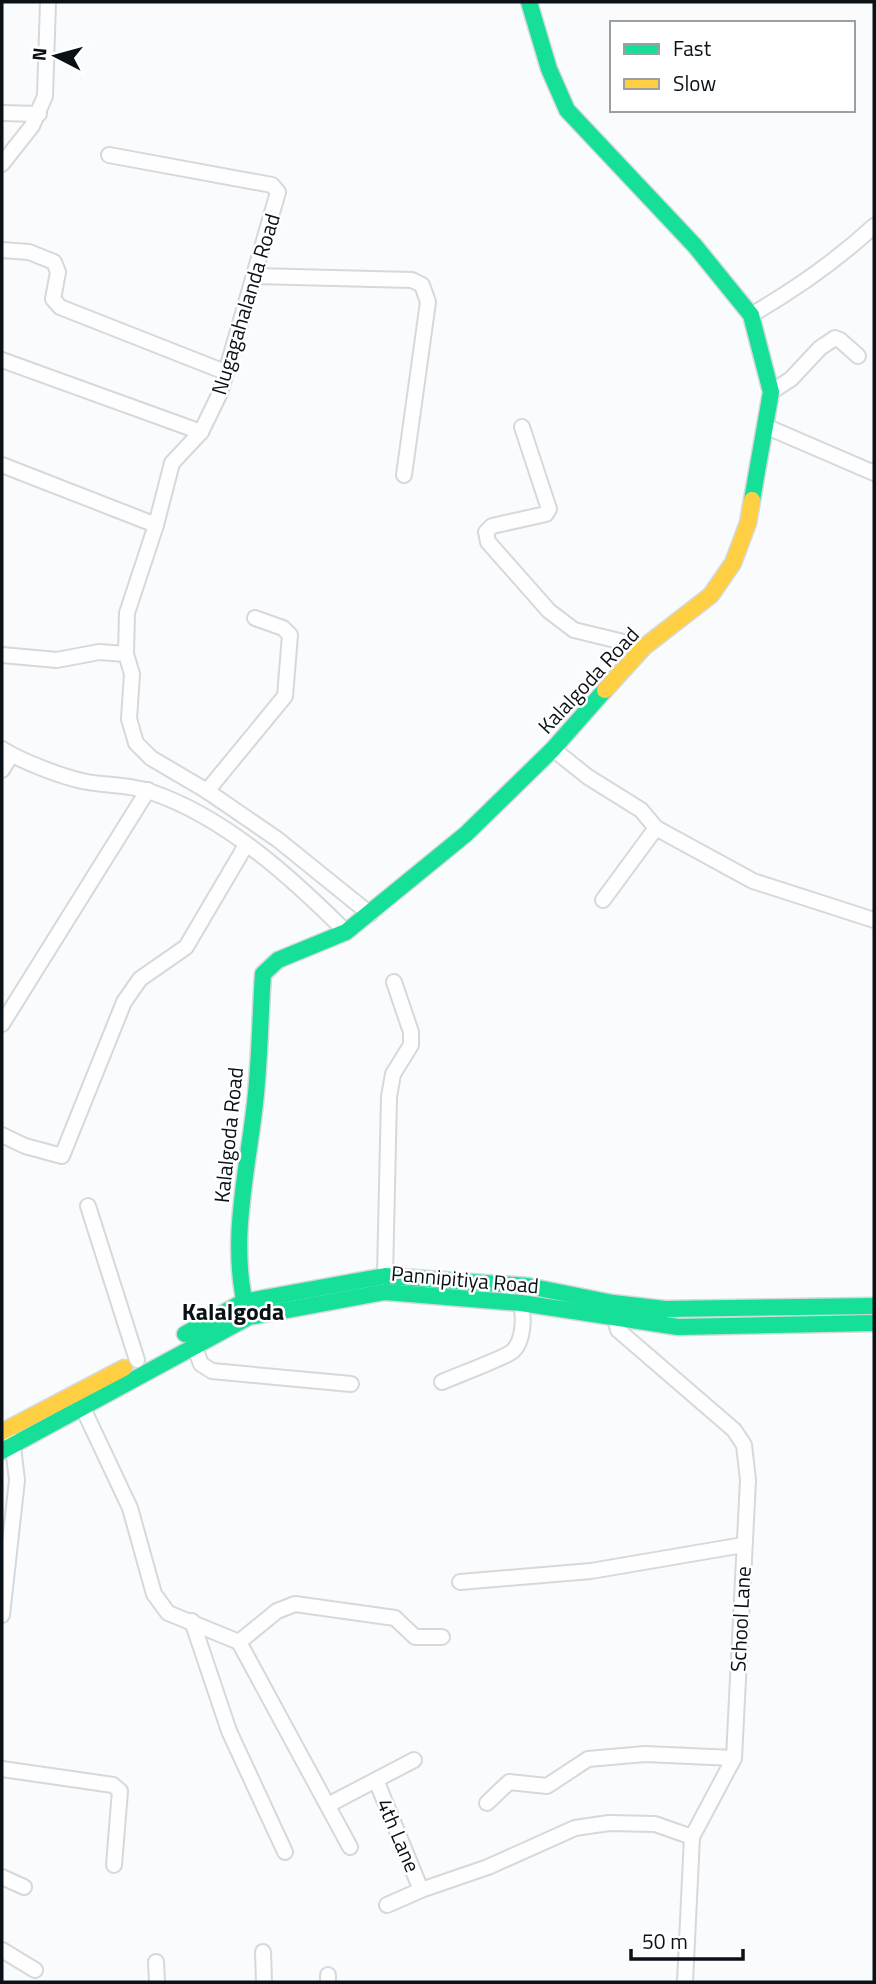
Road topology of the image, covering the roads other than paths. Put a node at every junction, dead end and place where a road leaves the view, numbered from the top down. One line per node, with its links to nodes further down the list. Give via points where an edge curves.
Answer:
1 (48, 2): 4 (street, via 45,96)
2 (529, 2): 10 (main road, Kalalgoda Road, via 567,110 695,246)
3 (2, 113): 4 (street)
4 (39, 114): 6 (street)
5 (109, 155): 9 (street, Nugagahalanda Road, via 272,185 278,192)
6 (2, 164)
7 (874, 226): 10 (street, via 841,257)
8 (2, 250): 13 (street, via 29,252 54,262 58,272 53,299 60,307)
9 (255, 276): 13 (street, Nugagahalanda Road); 20 (street, via 412,280 422,285 428,302)
10 (751, 315): 14 (main road, Kalalgoda Road)
11 (858, 356): 14 (street, via 835,338)
12 (2, 360): 17 (street)
13 (225, 372): 17 (street, Nugagahalanda Road)
14 (771, 392): 15 (main road, Kalalgoda Road)
15 (765, 426): 19 (street); 23 (main road, Kalalgoda Road, via 748,523 733,562 711,595)
16 (522, 427): 23 (street, via 549,509 547,514 492,526 486,532 488,542 549,611 574,629)
17 (201, 432): 21 (street, Nugagahalanda Road, via 172,463)
18 (2, 465): 21 (street)
19 (874, 473)
20 (404, 475)
21 (156, 525): 24 (street, Nugagahalanda Road, via 127,613)
22 (255, 618): 30 (street, via 283,628 289,635 285,696)
23 (644, 647): 26 (main road, Kalalgoda Road)
24 (126, 654): 25 (street, via 99,652 57,660); 30 (street, Nugagahalanda Road, via 132,674 129,719 136,743 151,758)
25 (2, 655)
26 (552, 749): 31 (street, via 641,810); 34 (main road, Kalalgoda Road, via 466,834)
27 (6, 752): 28 (street); 29 (street, via 80,781)
28 (2, 770)
29 (148, 790): 32 (street, via 187,806); 38 (street)
30 (207, 791): 34 (street, Nugagahalanda Road)
31 (656, 828): 33 (street); 35 (street, via 754,881)
32 (246, 845): 36 (street); 39 (street, via 186,947 140,979 124,1002 62,1156)
33 (603, 900)
34 (370, 914): 36 (main road, Kalalgoda Road)
35 (874, 920)
36 (346, 932): 44 (main road, Kalalgoda Road, via 278,960 263,974 255,1100 237,1241)
37 (394, 982): 41 (street, via 411,1045 393,1074 389,1097)
38 (2, 1024)
39 (2, 1135)
40 (88, 1206): 48 (street)
41 (385, 1276): 44 (main road, Pannipitiya Road); 45 (main road, Pannipitiya Road, via 528,1286)
42 (521, 1303): 44 (main road, Pannipitiya Road, via 385,1292); 45 (main road, Pannipitiya Road); 49 (street, via 520,1341 512,1352)
43 (874, 1306): 45 (main road, Pannipitiya Road)
44 (246, 1309): 47 (main road, Pannipitiya Road); 48 (main road, Pannipitiya Road)
45 (613, 1310): 46 (main road, Pannipitiya Road, via 678,1327); 53 (street, School Lane, via 618,1330 734,1430 744,1445 748,1480)
46 (874, 1323)
47 (194, 1345): 50 (street, via 201,1364 212,1371); 51 (main road, Pannipitiya Road)
48 (137, 1360): 51 (main road, Pannipitiya Road)
49 (442, 1382)
50 (351, 1384)
51 (79, 1400): 52 (main road, Pannipitiya Road); 56 (street, via 130,1508 154,1594 169,1613)
52 (6, 1439): 55 (street, via 17,1480)
53 (743, 1545): 54 (street, via 591,1571); 59 (street, School Lane)
54 (460, 1582)
55 (2, 1615)
56 (192, 1621): 58 (street); 67 (street, via 229,1731)
57 (442, 1637): 58 (street, via 415,1637 395,1618 295,1604 277,1611)
58 (239, 1642): 64 (street)
59 (734, 1758): 63 (street, via 645,1754 588,1759 547,1786 509,1782); 65 (street, School Lane)
60 (414, 1760): 62 (street)
61 (2, 1769): 68 (street, via 113,1785 120,1791)
62 (376, 1780): 64 (street); 71 (street, 4th Lane)
63 (487, 1803)
64 (328, 1805): 66 (street)
65 (692, 1837): 71 (street, via 655,1824 575,1828 488,1867); 79 (street, School Lane)
66 (350, 1847)
67 (285, 1852)
68 (114, 1865)
69 (2, 1877): 70 (street)
70 (24, 1886)
71 (421, 1890): 72 (street)
72 (387, 1905)
73 (2, 1950): 76 (street)
74 (263, 1952): 78 (street)
75 (156, 1962): 77 (street)
76 (35, 1970)
77 (157, 1982)
78 (264, 1982)
79 (685, 1982)

